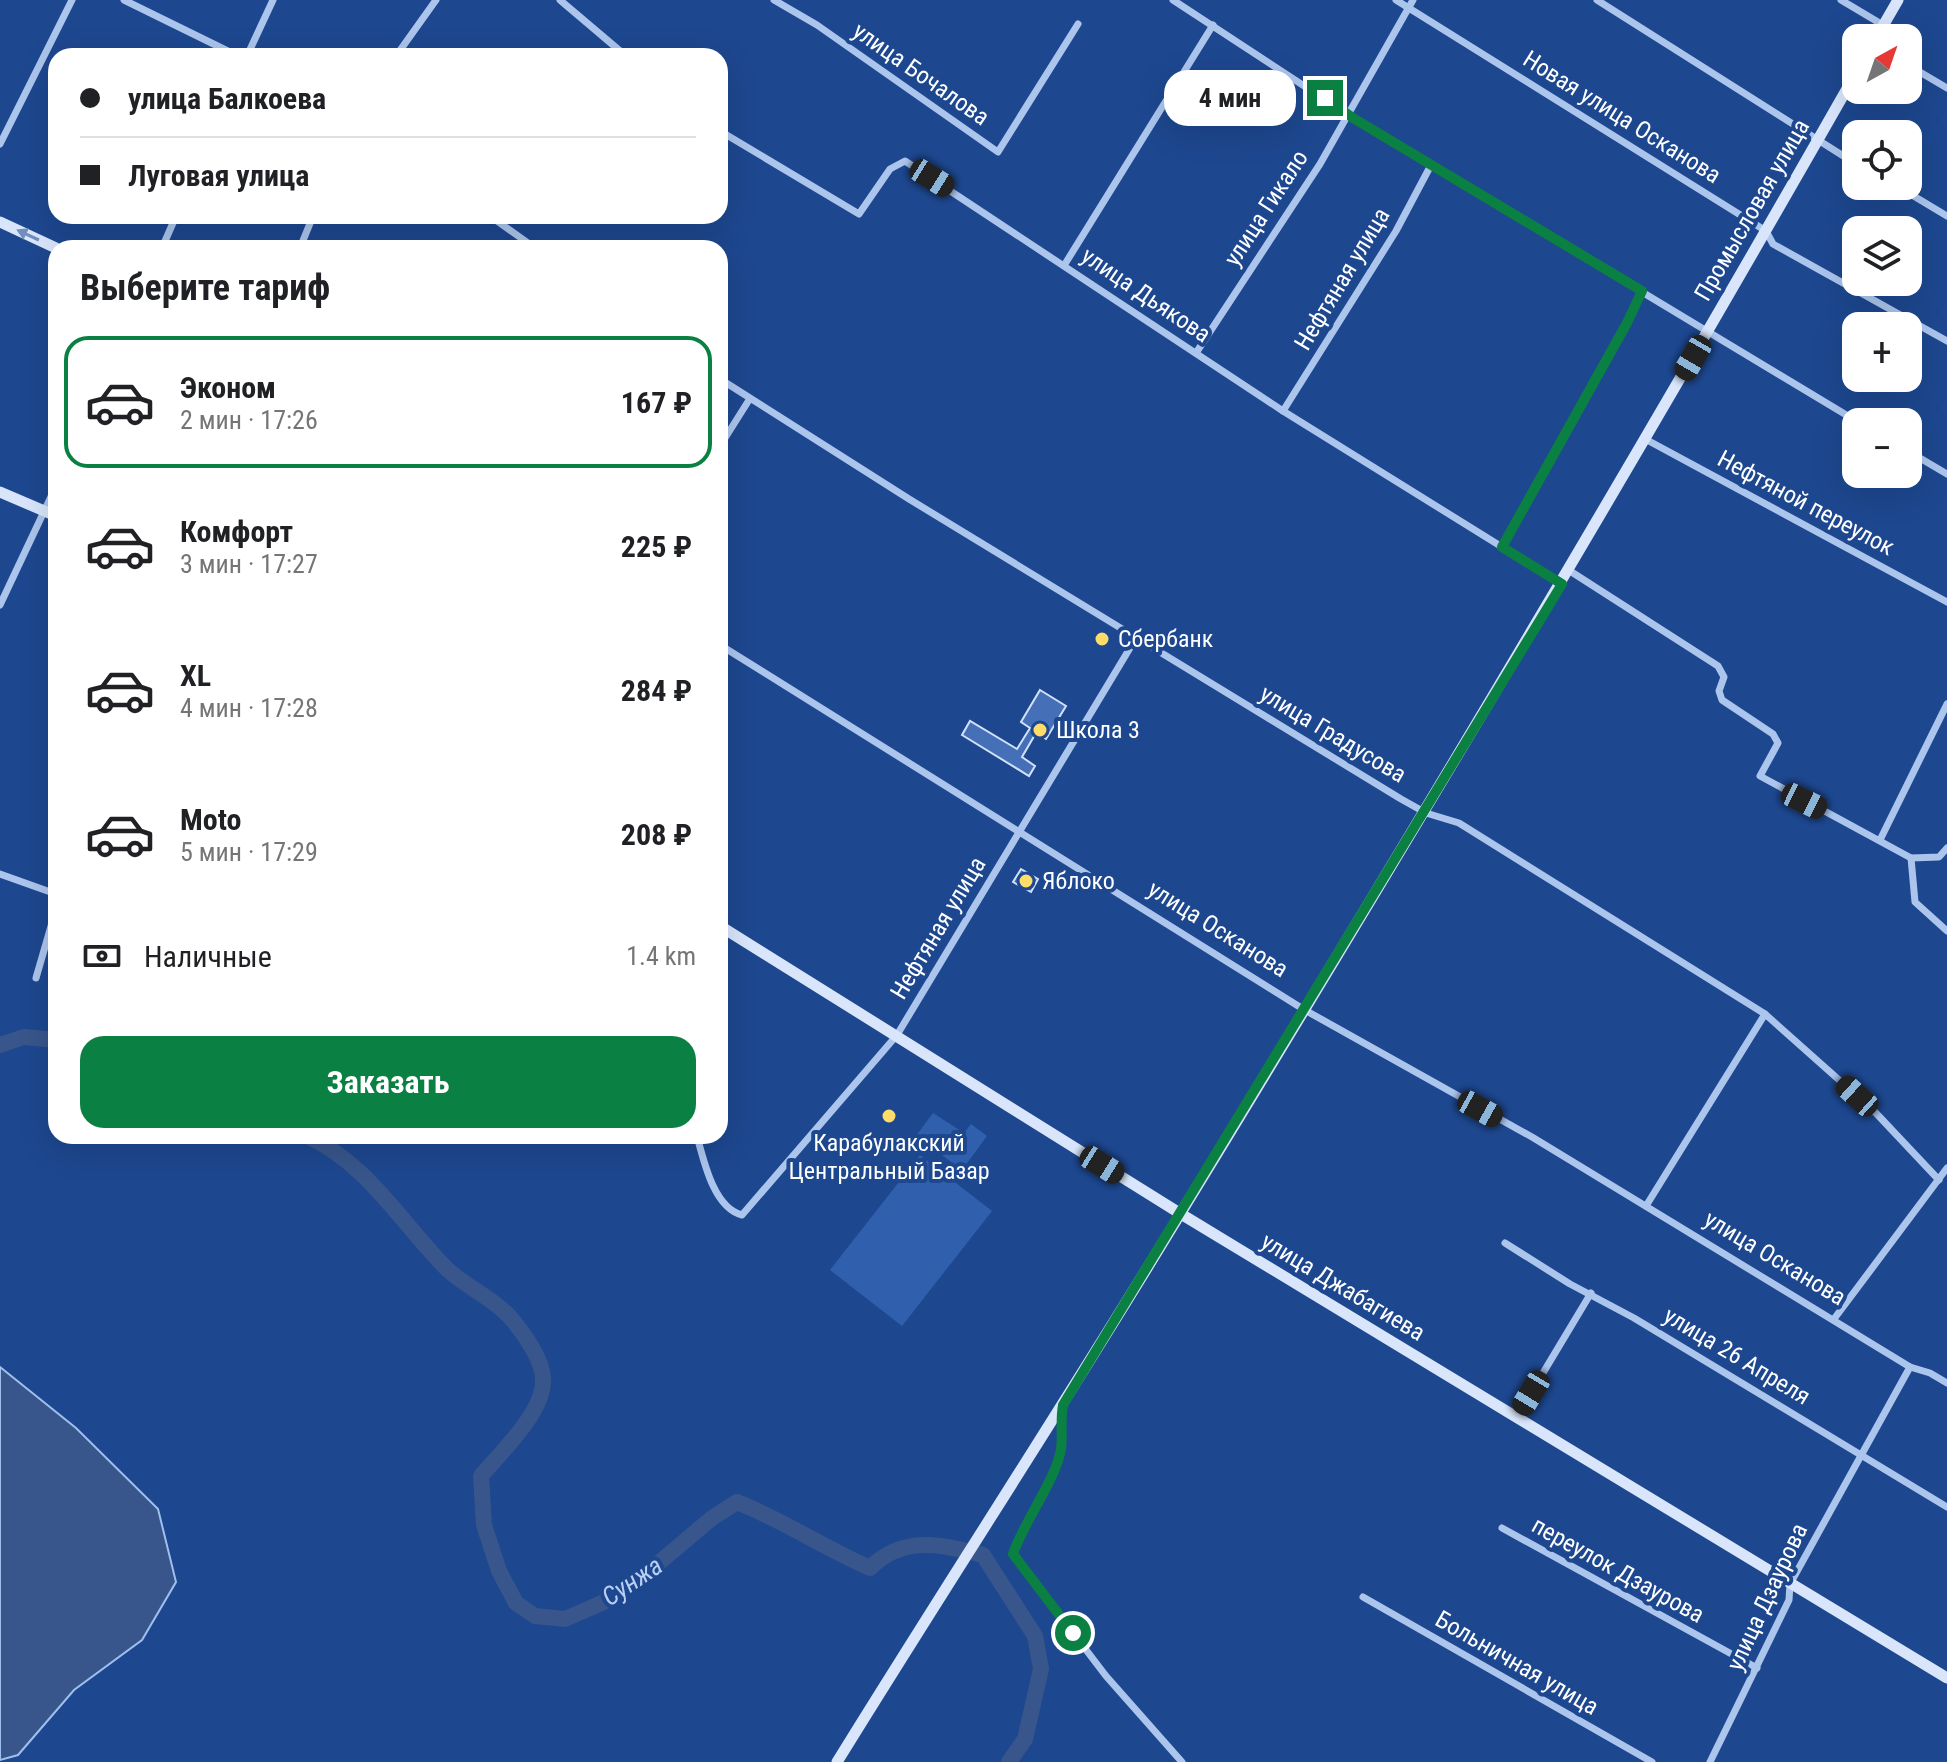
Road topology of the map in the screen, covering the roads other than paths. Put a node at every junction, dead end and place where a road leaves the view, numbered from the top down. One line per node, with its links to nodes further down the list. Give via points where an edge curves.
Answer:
1 (72, 0): 27 (street)
2 (124, 0): 17 (street)
3 (273, 0): 18 (street)
4 (436, 0): 19 (street)
5 (560, 0): 20 (street)
6 (774, 0): 13 (street, улица Бочалова, via 998,152)
7 (1173, 0): 16 (street)
8 (1396, 0): 12 (street, Новая улица Осканова)
9 (1597, 0): 26 (street)
10 (1841, 0): 14 (street)
11 (1898, 0): 15 (main road)
12 (1410, 4): 24 (street, улица Гикало); 34 (street, Новая улица Осканова)
13 (1078, 24)
14 (1881, 24)
15 (1884, 24)
16 (1213, 25): 24 (street); 37 (street)
17 (222, 48)
18 (251, 48)
19 (402, 48)
20 (617, 48)
21 (1922, 73): 22 (street)
22 (1947, 88)
23 (1842, 98): 26 (main road, Промысловая улица)
24 (1348, 113): 29 (street); 41 (street, улица Гикало)
25 (728, 136): 37 (street, улица Дьякова, via 859,214 890,169 905,161)
26 (1819, 138): 28 (street); 34 (main road, Промысловая улица)
27 (0, 144)
28 (1842, 156)
29 (1431, 165): 38 (street); 44 (street, Нефтяная улица, via 1396,231)
30 (1920, 200): 31 (street)
31 (1947, 216)
32 (0, 222): 36 (main road, one-way to 32)
33 (501, 224): 35 (street)
34 (1766, 231): 39 (main road, Промысловая улица); 40 (street, Новая улица Осканова, via 1773,244)
35 (524, 240)
36 (48, 244)
37 (1065, 264): 41 (street, улица Дьякова)
38 (1642, 291): 39 (street); 53 (street)
39 (1708, 331): 45 (street); 47 (main road, Промысловая улица)
40 (1947, 341)
41 (1196, 353): 44 (street, улица Дьякова)
42 (728, 385): 43 (street, улица Градусова)
43 (749, 400): 46 (street); 58 (street, улица Градусова)
44 (1283, 411): 53 (street, улица Дьякова)
45 (1842, 413)
46 (728, 433)
47 (1647, 440): 54 (main road, Промысловая улица); 56 (street, Нефтяной переулок)
48 (1922, 459): 49 (street)
49 (1947, 474)
50 (0, 492): 51 (main road)
51 (48, 513)
52 (48, 518): 57 (street)
53 (1502, 547): 55 (street, улица Дьякова)
54 (1570, 571): 55 (main road, Промысловая улица); 63 (street, via 1718,666 1724,677 1722,700 1773,734 1778,743 1760,776)
55 (1562, 584): 61 (main road, Промысловая улица)
56 (1947, 602)
57 (0, 605)
58 (1136, 638): 61 (street, улица Градусова); 62 (street, Нефтяная улица)
59 (728, 650): 62 (street, улица Осканова)
60 (1947, 704): 63 (street)
61 (1426, 813): 72 (main road, Промысловая улица); 73 (street, улица Градусова, via 1459,823)
62 (1021, 831): 72 (street, улица Осканова); 74 (street, Нефтяная улица)
63 (1880, 840): 65 (street)
64 (1947, 848): 65 (street, via 1939,857)
65 (1911, 858): 69 (street, via 1915,902)
66 (0, 874): 67 (street)
67 (48, 891)
68 (728, 931): 74 (main road, улица Джабагиева)
69 (1947, 931)
70 (48, 937): 71 (street)
71 (36, 978)
72 (1303, 1009): 78 (street, улица Осканова); 79 (main road, Промысловая улица)
73 (1765, 1014): 77 (street, улица Градусова, via 1874,1111); 78 (street)
74 (897, 1035): 75 (street, Нефтяная улица, via 742,1215 725,1206); 79 (main road, улица Джабагиева)
75 (699, 1144)
76 (1947, 1168): 77 (street)
77 (1939, 1180): 82 (street)
78 (1646, 1206): 82 (street, улица Осканова)
79 (1181, 1214): 85 (main road, Промысловая улица); 86 (main road, улица Джабагиева)
80 (1505, 1243): 81 (street, улица 26 Апреля)
81 (1591, 1293): 86 (street); 87 (street, улица 26 Апреля)
82 (1834, 1319): 83 (street, улица Осканова)
83 (1910, 1367): 84 (street, улица Осканова); 87 (street, улица Дзаурова)
84 (1947, 1383)
85 (1063, 1405): 94 (main road, Промысловая улица); 95 (street, via 1055,1466 1013,1554 1106,1676)
86 (1516, 1418): 90 (main road, улица Джабагиева)
87 (1860, 1454): 88 (street, улица 26 Апреля); 90 (street, улица Дзаурова)
88 (1947, 1507)
89 (1502, 1528): 92 (street, переулок Дзаурова)
90 (1790, 1584): 92 (street, улица Дзаурова, via 1789,1600); 93 (main road, улица Джабагиева)
91 (1363, 1597): 96 (street, Больничная улица)
92 (1757, 1668): 97 (street, улица Дзаурова)
93 (1947, 1678)
94 (837, 1762)
95 (1182, 1762)
96 (1652, 1762)
97 (1710, 1762)

